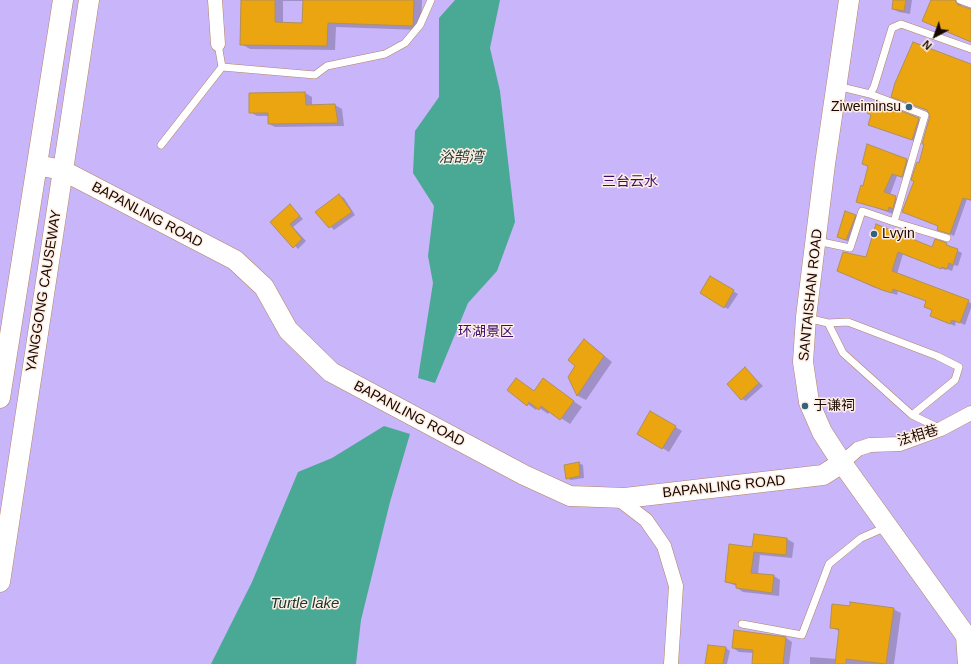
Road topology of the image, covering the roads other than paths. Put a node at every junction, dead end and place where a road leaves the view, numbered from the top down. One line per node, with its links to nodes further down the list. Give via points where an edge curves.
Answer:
1 (63, 0): 14 (street, YANGGONG CAUSEWAY)
2 (88, 0): 15 (street, YANGGONG CAUSEWAY)
3 (215, 0): 8 (street)
4 (431, 0): 10 (lane, via 420,25 405,43 385,54 327,66 315,75)
5 (849, 0): 11 (street, SANTAISHAN ROAD)
6 (960, 0): 7 (lane)
7 (971, 4)
8 (218, 44): 10 (lane)
9 (971, 49): 12 (lane, via 901,24 892,28)
10 (222, 67): 13 (lane)
11 (836, 86): 12 (lane); 18 (street, SANTAISHAN ROAD)
12 (870, 94): 16 (lane, via 925,116)
13 (161, 145)
14 (37, 165): 15 (street, BAPANLING ROAD); 21 (street, YANGGONG CAUSEWAY)
15 (62, 170): 26 (street, BAPANLING ROAD, via 235,260 264,288 288,330 331,372 524,475 570,496); 28 (street, YANGGONG CAUSEWAY)
16 (894, 222): 17 (lane); 18 (lane, via 862,211 850,248)
17 (947, 238)
18 (816, 241): 19 (street, SANTAISHAN ROAD)
19 (806, 317): 20 (lane); 25 (street, SANTAISHAN ROAD, via 803,362 809,402 822,432)
20 (828, 323): 23 (lane, via 843,353); 23 (lane, via 848,322 937,356 959,368 955,380)
21 (0, 398)
22 (971, 413): 24 (street, 法相巷)
23 (912, 415): 24 (lane)
24 (941, 429): 25 (street, 法相巷, via 900,444 870,445 858,449)
25 (842, 463): 26 (street, BAPANLING ROAD, via 823,475); 27 (street, SANTAISHAN ROAD)
26 (616, 498): 30 (street, via 646,520 664,546 676,586)
27 (888, 526): 29 (lane, via 861,538 829,564 802,635); 31 (street, SANTAISHAN ROAD, via 966,636)
28 (0, 582)
29 (742, 624)
30 (671, 664)
31 (968, 664)

